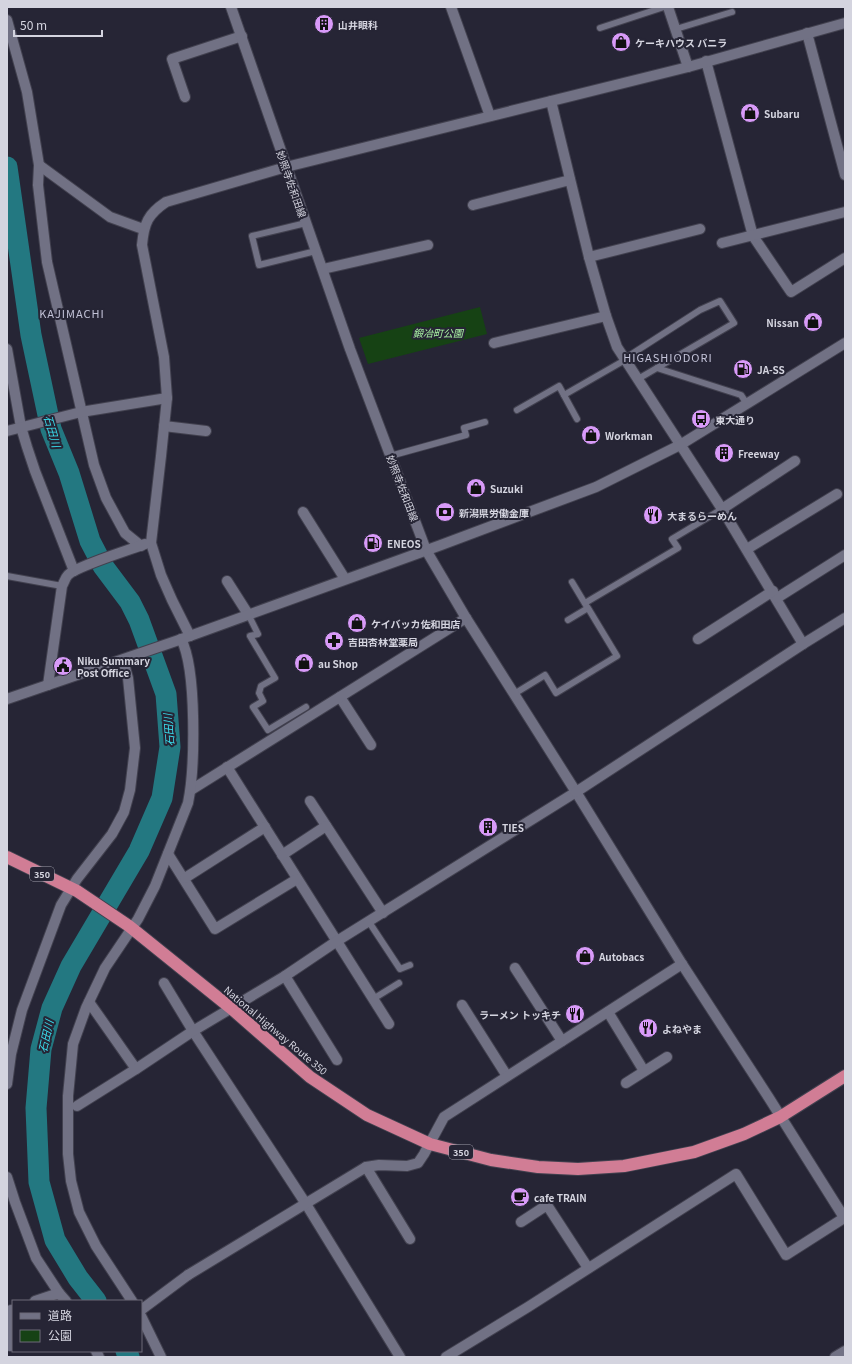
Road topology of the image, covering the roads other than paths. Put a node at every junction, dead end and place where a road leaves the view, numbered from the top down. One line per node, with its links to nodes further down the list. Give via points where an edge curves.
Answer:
1 (231, 7): 11 (street, 妙照寺佐和田線)
2 (451, 7): 16 (street)
3 (664, 7): 8 (lane)
4 (668, 7): 9 (street)
5 (732, 12): 9 (lane)
6 (7, 20): 17 (street, via 27,92)
7 (845, 23): 10 (street)
8 (600, 28)
9 (676, 29): 13 (street)
10 (807, 33): 12 (street); 19 (street)
11 (242, 36): 14 (street, via 172,58); 18 (street, 妙照寺佐和田線)
12 (706, 61): 13 (street); 26 (street)
13 (688, 66): 15 (street)
14 (185, 97)
15 (551, 101): 16 (street); 20 (street)
16 (490, 116): 18 (street)
17 (39, 165): 24 (street, via 110,217); 44 (street, via 38,185 47,262 72,366)
18 (286, 168): 23 (street, 妙照寺佐和田線); 24 (street, via 166,202 149,217)
19 (845, 175)
20 (570, 180): 21 (street); 30 (street)
21 (473, 205)
22 (845, 212): 26 (street)
23 (306, 223): 29 (street, 妙照寺佐和田線); 29 (lane, via 252,236 259,265)
24 (143, 229): 41 (street, via 142,245 164,357)
25 (700, 229): 30 (street)
26 (753, 236): 27 (street); 31 (street, via 791,292)
27 (722, 243)
28 (428, 245): 32 (street)
29 (316, 251): 32 (street, 妙照寺佐和田線)
30 (590, 257): 33 (street)
31 (845, 258)
32 (323, 270): 52 (street, 妙照寺佐和田線)
33 (606, 316): 34 (street); 37 (street, via 617,347)
34 (494, 343)
35 (845, 344): 42 (street)
36 (8, 355): 47 (street)
37 (625, 360): 38 (lane, via 700,310 720,301 734,323); 39 (street); 40 (lane)
38 (656, 368): 39 (lane); 42 (lane, via 741,395)
39 (638, 380): 51 (street)
40 (564, 395): 43 (lane, via 559,386); 45 (lane)
41 (167, 398): 44 (street); 48 (street)
42 (747, 404): 51 (street)
43 (517, 410)
44 (79, 413): 47 (street); 57 (street, via 106,498 125,533)
45 (577, 419)
46 (486, 422): 52 (lane, via 464,428 466,435)
47 (25, 426): 49 (street); 61 (street, via 35,471)
48 (164, 426): 50 (street); 57 (street)
49 (7, 431)
50 (206, 431)
51 (680, 446): 55 (street); 59 (street, via 596,486)
52 (390, 456): 59 (street, 妙照寺佐和田線)
53 (795, 461): 55 (street)
54 (837, 494): 58 (street)
55 (722, 509): 58 (street); 68 (lane, via 672,539 678,548)
56 (303, 512): 63 (street)
57 (141, 546): 61 (street); 73 (street, via 161,575)
58 (747, 549): 67 (street)
59 (426, 550): 63 (street); 70 (street, 妙照寺佐和田線)
60 (845, 555): 67 (street)
61 (78, 569): 66 (street, via 68,574)
62 (7, 576): 66 (lane)
63 (345, 579): 69 (street)
64 (227, 581): 69 (street)
65 (572, 582): 68 (lane)
66 (62, 586): 77 (street)
67 (775, 595): 74 (street); 75 (street)
68 (587, 606): 72 (lane); 78 (lane, via 617,656 556,693 545,676)
69 (248, 614): 73 (street); 81 (lane, via 258,634 250,636 275,678 261,686 259,693 264,702 254,707 268,730)
70 (466, 618): 78 (street, 妙照寺佐和田線); 79 (street)
71 (845, 618): 75 (street)
72 (568, 620)
73 (183, 638): 76 (street); 84 (street, via 192,688 193,750)
74 (698, 639)
75 (803, 644): 85 (street)
76 (125, 659): 77 (street); 94 (street, via 135,748 130,790 124,812 112,834)
77 (48, 685): 80 (street)
78 (514, 694): 85 (street, 妙照寺佐和田線)
79 (340, 697): 82 (street); 83 (street)
80 (7, 699)
81 (306, 706)
82 (371, 745)
83 (228, 767): 84 (street); 88 (street)
84 (190, 790): 89 (street, via 188,803)
85 (576, 792): 95 (street); 99 (street, 妙照寺佐和田線)
86 (310, 801): 87 (street)
87 (326, 826): 90 (street); 95 (street)
88 (265, 827): 90 (street); 92 (street)
89 (168, 854): 92 (street); 97 (street, via 155,886)
90 (282, 855): 93 (street)
91 (7, 857): 94 (highway, National Highway Route 350 / 350)
92 (185, 878): 93 (street, via 215,929)
93 (297, 879): 98 (street)
94 (74, 890): 97 (highway, National Highway Route 350 / 350); 113 (street, via 61,905)
95 (383, 913): 96 (street)
96 (369, 922): 98 (street); 100 (lane, via 400,969)
97 (130, 927): 106 (street, via 104,968); 108 (highway, National Highway Route 350 / 350)
98 (338, 941): 102 (street); 105 (street)
99 (682, 964): 109 (street); 123 (street, 妙照寺佐和田線)
100 (410, 965)
101 (515, 968): 112 (street)
102 (285, 976): 108 (street); 115 (street)
103 (164, 983): 111 (street)
104 (399, 983): 105 (lane)
105 (373, 999): 110 (street)
106 (89, 1002): 116 (street); 136 (street, via 73,1044 68,1101 71,1181 79,1212 96,1246)
107 (462, 1005): 118 (street)
108 (232, 1009): 111 (street); 124 (highway, National Highway Route 350 / 350, via 310,1077 367,1115)
109 (608, 1012): 112 (street); 117 (street)
110 (389, 1024)
111 (193, 1031): 116 (street); 127 (street)
112 (562, 1041): 118 (street)
113 (10, 1042): 121 (street)
114 (667, 1057): 117 (street)
115 (337, 1060)
116 (136, 1069): 122 (street)
117 (644, 1071): 120 (street)
118 (507, 1076): 124 (street, via 444,1117)
119 (845, 1076): 123 (highway, National Highway Route 350 / 350)
120 (626, 1082)
121 (7, 1084)
122 (77, 1106)
123 (780, 1117): 124 (highway, National Highway Route 350 / 350, via 744,1134 694,1152 624,1166 578,1169 538,1167 491,1160); 128 (street, 妙照寺佐和田線)
124 (430, 1144): 125 (street, via 418,1163 407,1166 379,1164)
125 (366, 1167): 127 (street); 130 (street)
126 (7, 1177): 132 (street, via 36,1258)
127 (306, 1204): 138 (street, via 188,1275); 143 (street)
128 (845, 1219): 131 (street, via 786,1255 736,1174)
129 (521, 1222): 131 (street, via 547,1205)
130 (410, 1239)
131 (588, 1268): 144 (street)
132 (59, 1293): 134 (street); 135 (street)
133 (7, 1300): 137 (street)
134 (38, 1300)
135 (65, 1300)
136 (131, 1300)
137 (12, 1309): 140 (street)
138 (142, 1309)
139 (142, 1318): 142 (street)
140 (10, 1346)
141 (845, 1351): 145 (street)
142 (161, 1357)
143 (400, 1357)
144 (446, 1357)
145 (835, 1357)

